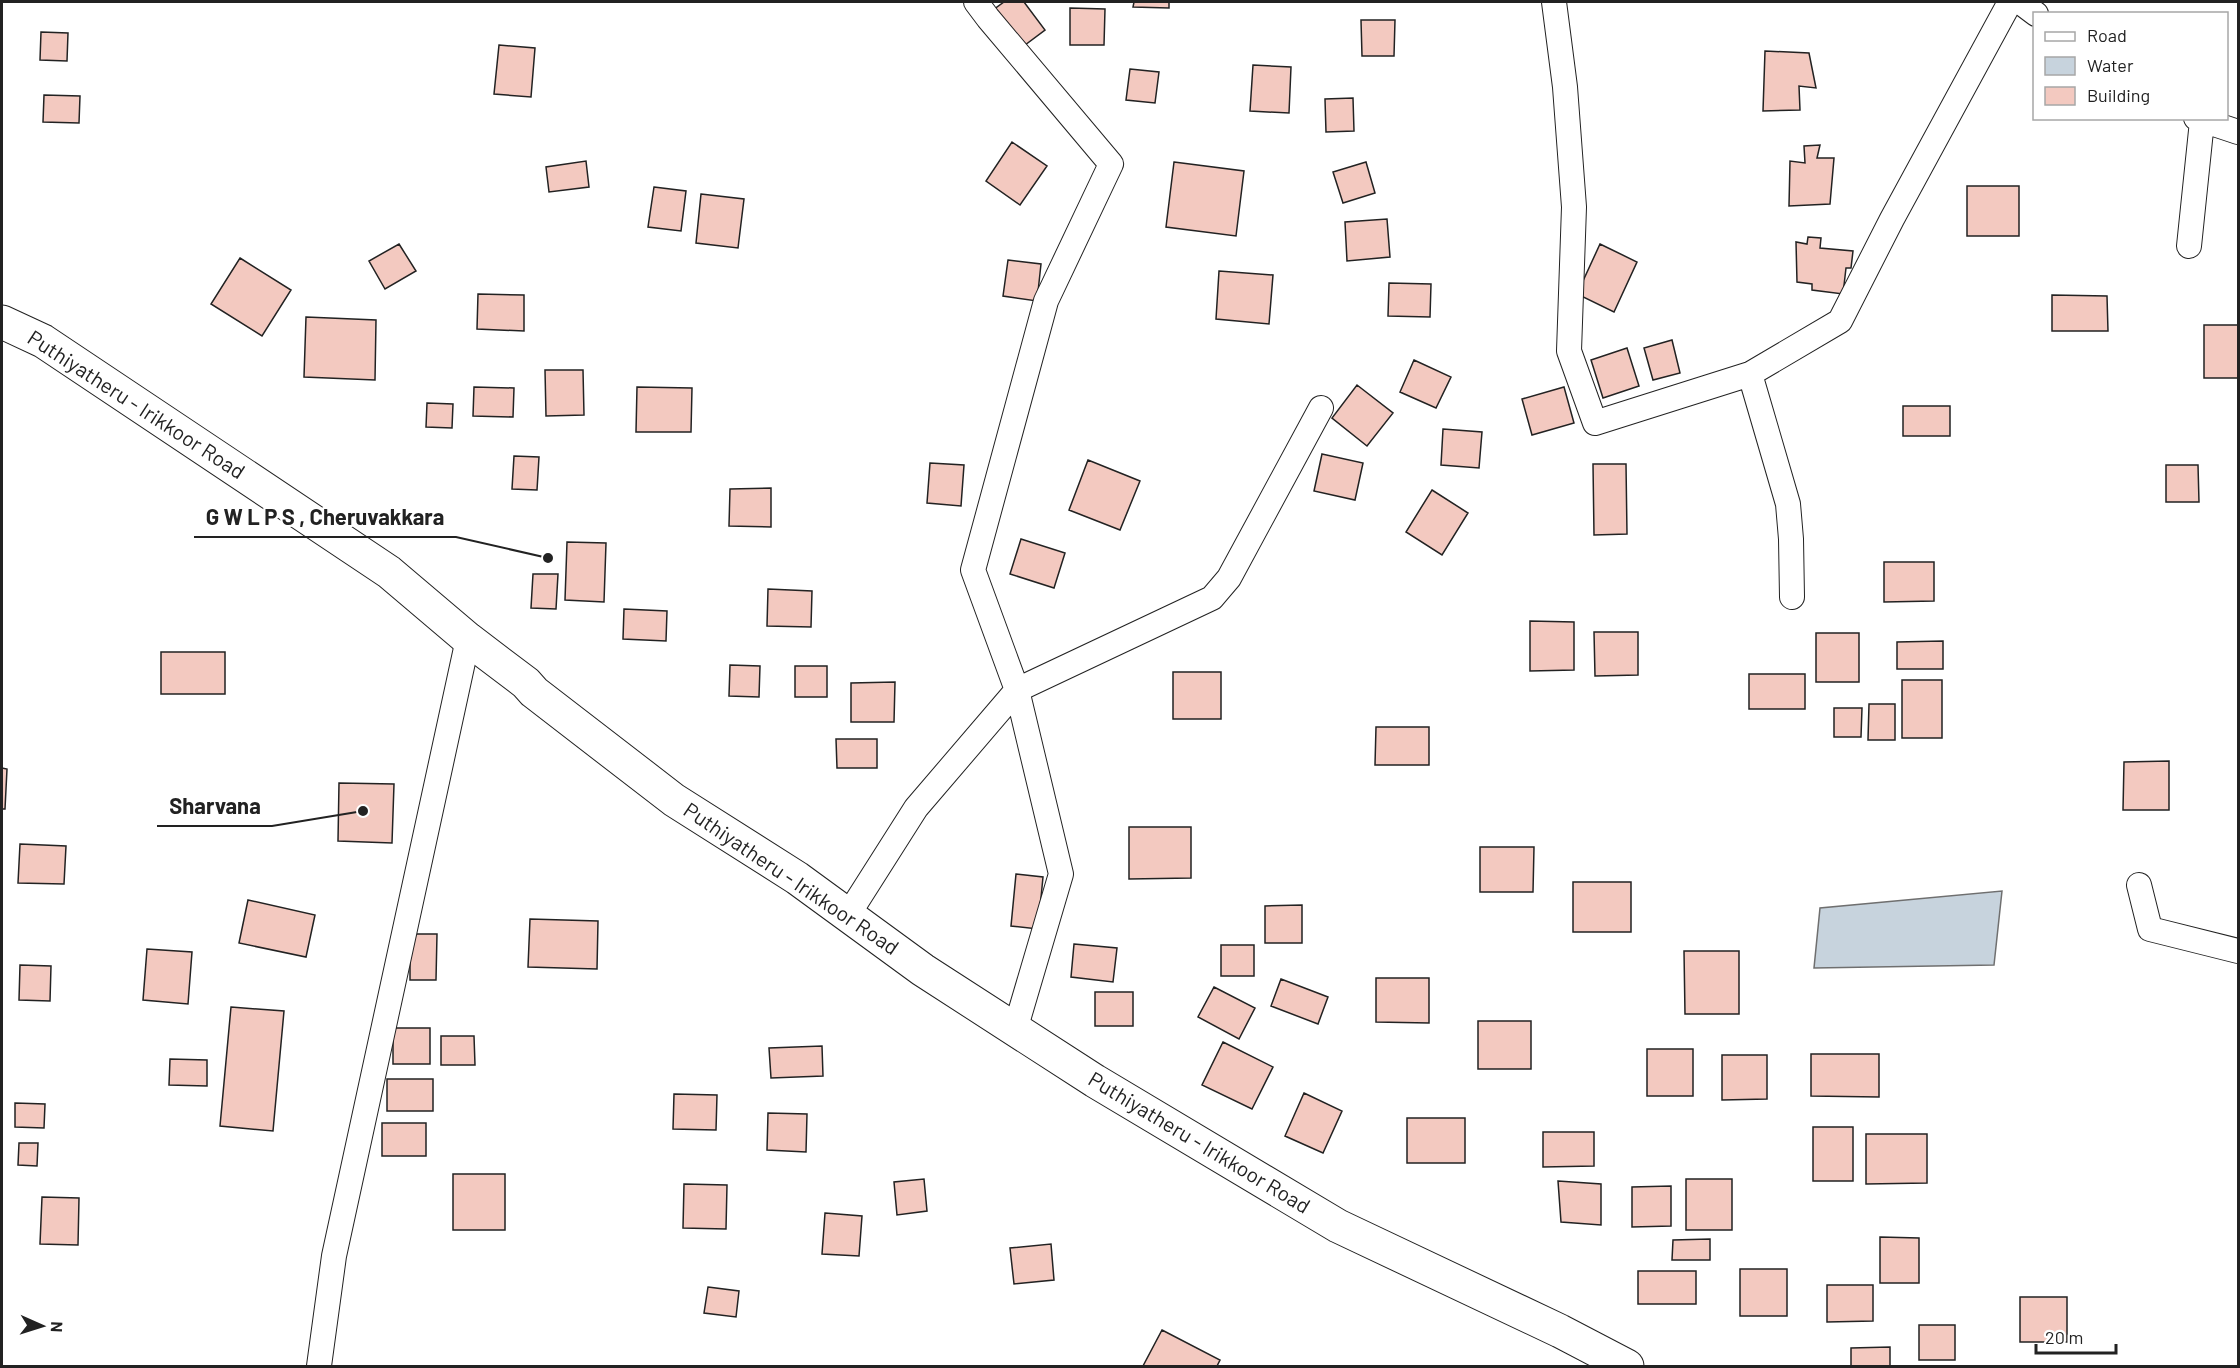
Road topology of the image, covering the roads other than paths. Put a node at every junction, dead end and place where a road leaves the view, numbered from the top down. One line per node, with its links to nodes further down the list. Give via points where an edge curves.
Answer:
1 (976, 2): 14 (street, via 1111,164 1046,301 973,570)
2 (1554, 2): 10 (street, via 1574,207 1569,351 1595,423)
3 (2010, 2): 10 (street, via 1840,321)
4 (2020, 2): 5 (street)
5 (2033, 12)
6 (2199, 120): 7 (street); 8 (street)
7 (2238, 132)
8 (2189, 246)
9 (2, 322): 13 (main road, Puthiyatheru - Irikkoor Road, via 43,341 389,572)
10 (1750, 374): 12 (street, via 1788,504)
11 (1321, 408): 14 (street, via 1229,578 1212,598)
12 (1792, 597)
13 (468, 639): 16 (main road, Puthiyatheru - Irikkoor Road, via 674,800); 19 (street, via 334,1256)
14 (1017, 690): 16 (street, via 916,808); 18 (street, via 1061,874)
15 (2139, 885): 17 (street, via 2150,929)
16 (848, 915): 18 (main road, Puthiyatheru - Irikkoor Road, via 923,970)
17 (2238, 951)
18 (1016, 1030): 20 (main road, Puthiyatheru - Irikkoor Road, via 1338,1226)
19 (318, 1366)
20 (1626, 1366)

